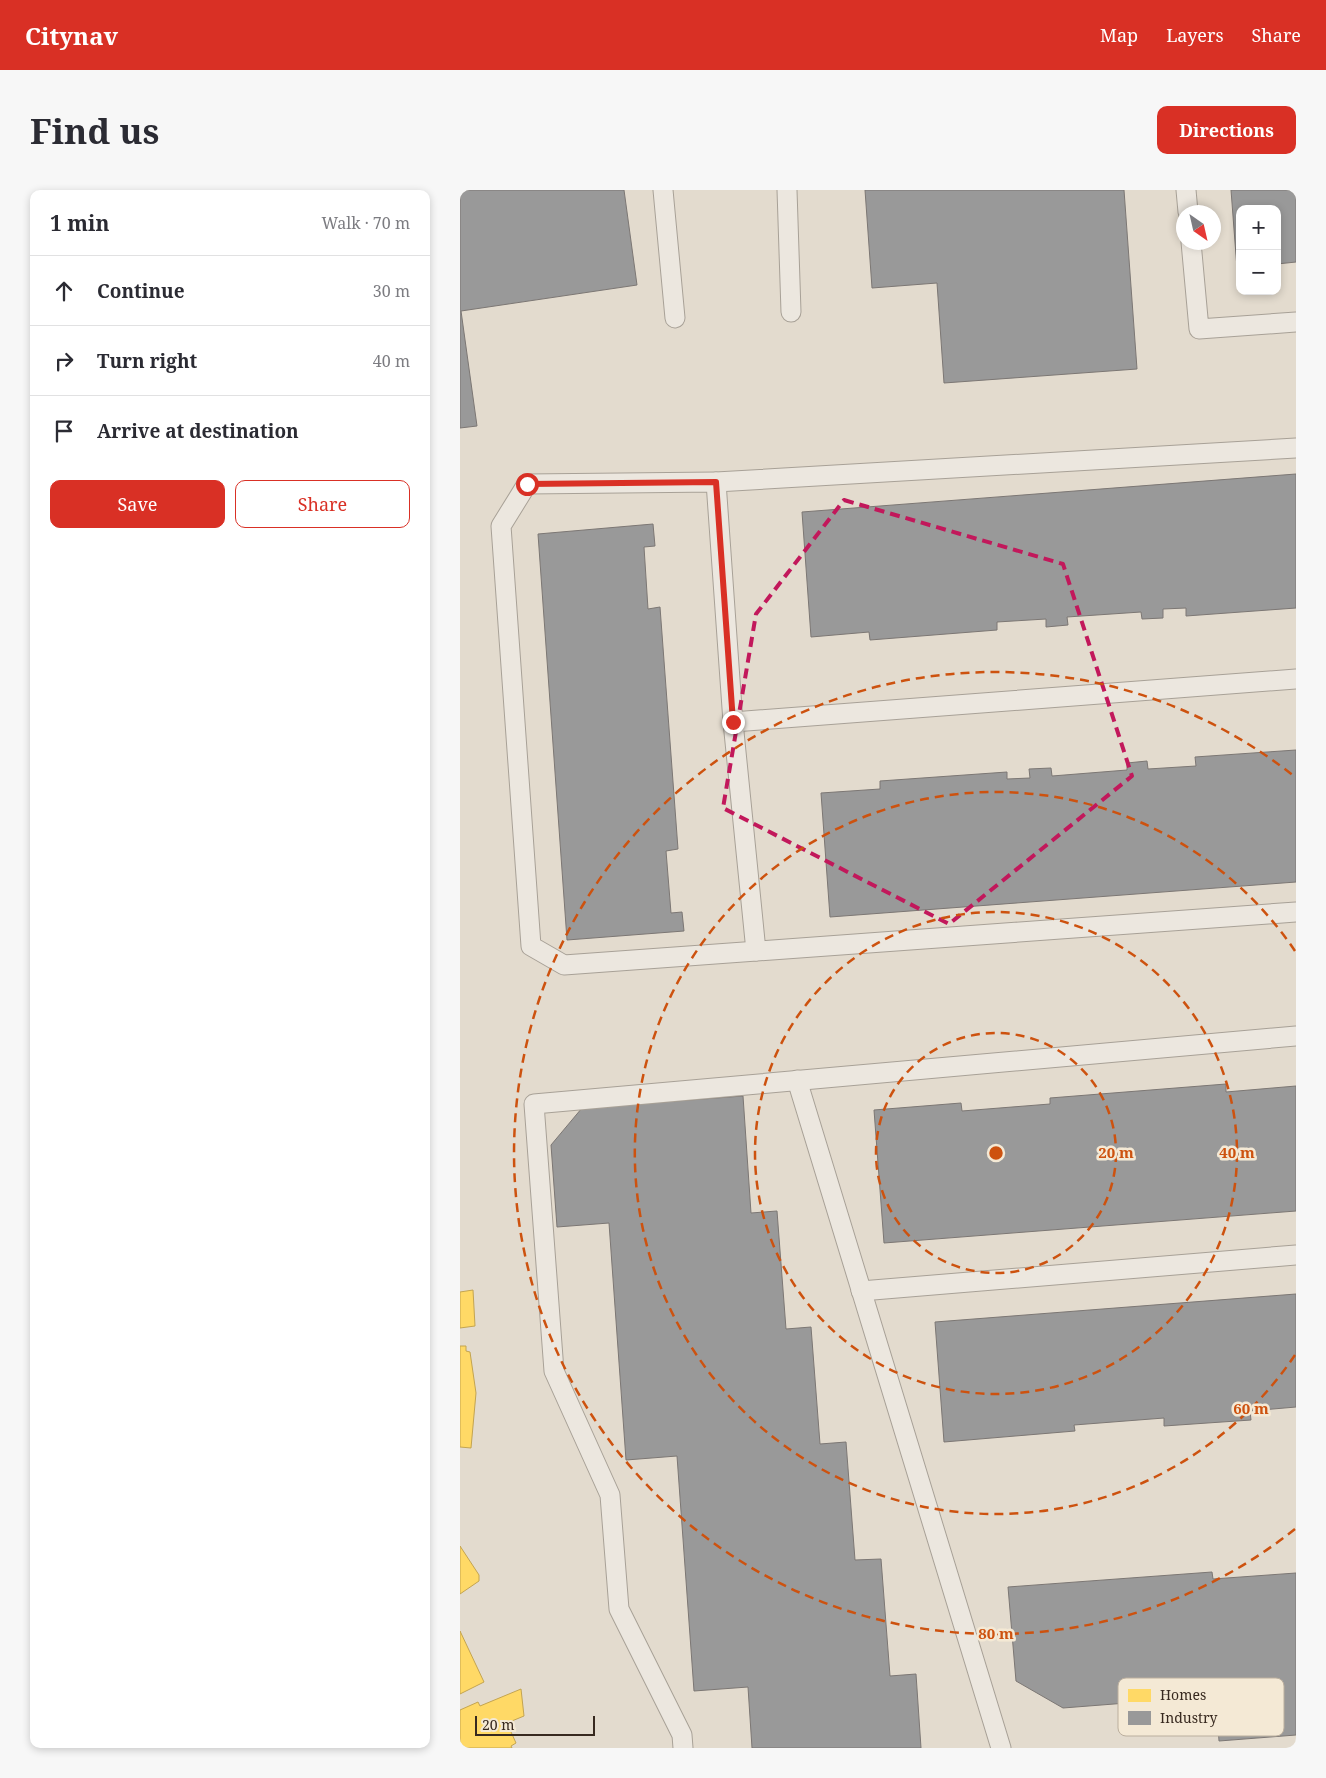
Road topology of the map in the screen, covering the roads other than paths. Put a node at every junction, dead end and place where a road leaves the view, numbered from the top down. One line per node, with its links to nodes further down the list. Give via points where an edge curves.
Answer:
1 (663, 190): 7 (lane)
2 (787, 190): 6 (lane)
3 (1186, 190): 4 (lane)
4 (1187, 205)
5 (1192, 250): 8 (lane, via 1199,329)
6 (791, 312)
7 (675, 318)
8 (1296, 322)
9 (1296, 448): 10 (lane)
10 (716, 482): 12 (lane); 14 (lane, via 527,484 501,526 531,946 564,965)
11 (1296, 679): 12 (lane)
12 (733, 722): 14 (lane)
13 (1296, 912): 14 (lane)
14 (756, 951)
15 (1296, 1036): 16 (lane)
16 (797, 1080): 18 (lane); 19 (lane, via 534,1104 554,1371 610,1495 619,1609 682,1736)
17 (1296, 1255): 18 (lane)
18 (861, 1291): 20 (lane)
19 (683, 1748)
20 (1001, 1748)

